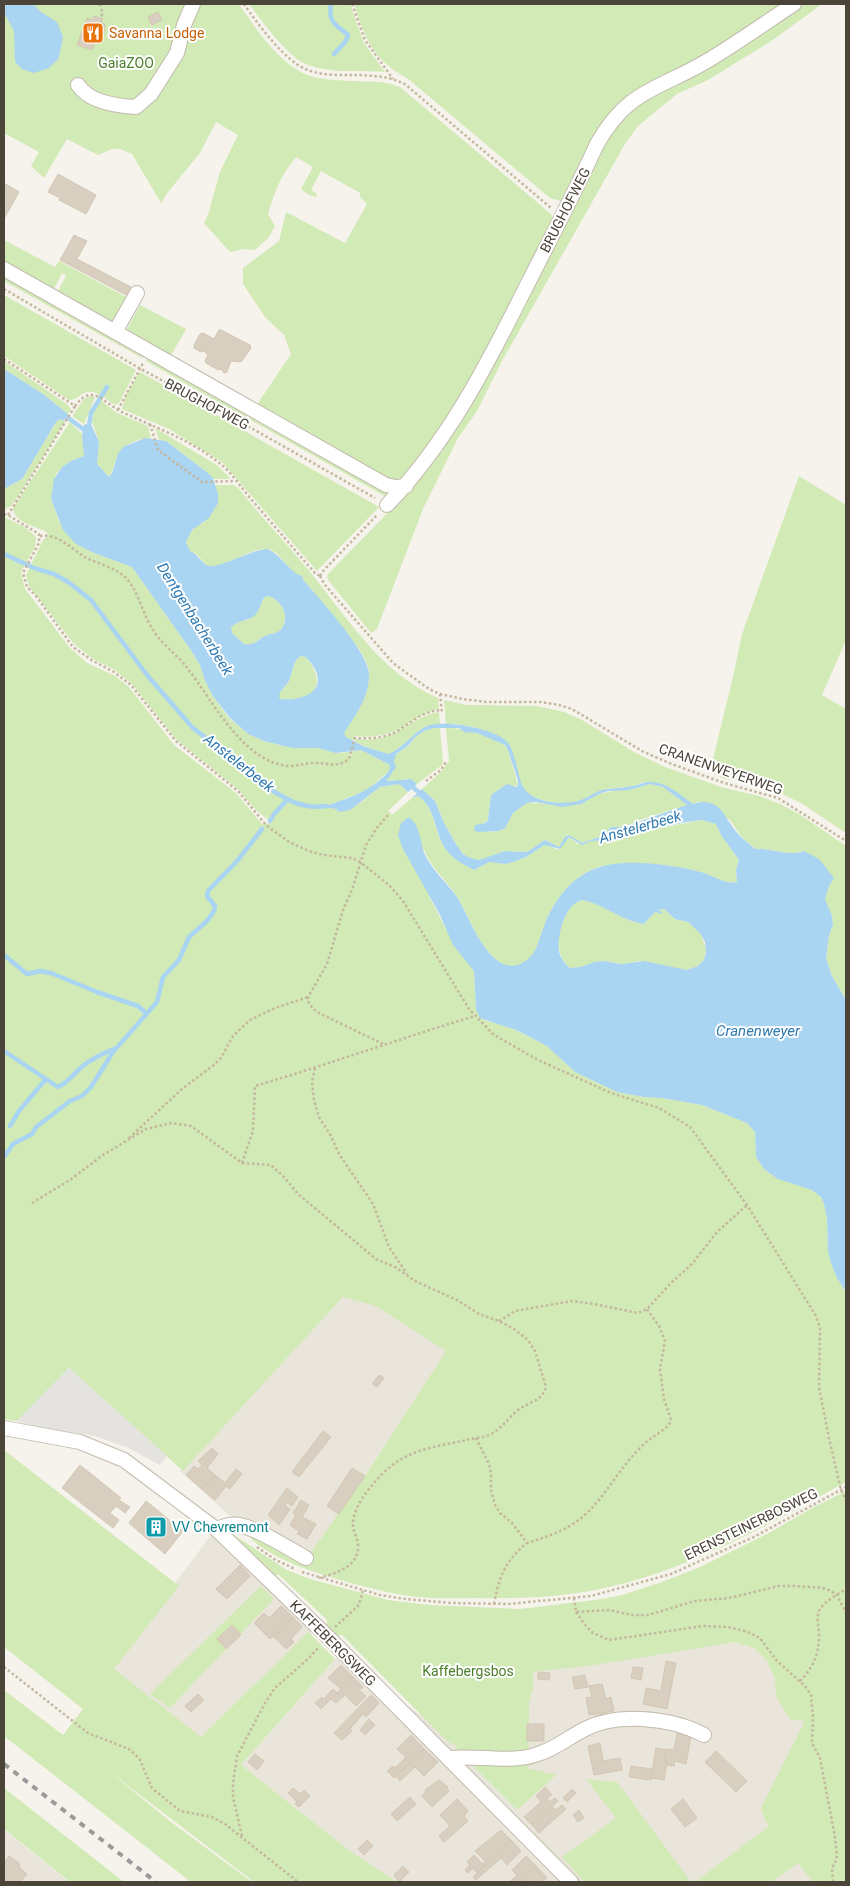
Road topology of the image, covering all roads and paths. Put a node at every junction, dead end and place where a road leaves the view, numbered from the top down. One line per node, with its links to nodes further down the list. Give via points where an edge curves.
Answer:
1 (100, 4): 6 (path)
2 (193, 4): 8 (street, via 177,53 151,94 136,107 118,106 84,93)
3 (244, 4): 7 (path, via 289,58 302,68 329,74)
4 (352, 4): 7 (path, via 365,40)
5 (794, 4): 9 (street, BRUGHOFWEG, via 708,61 640,95 627,105 605,131)
6 (102, 19)
7 (393, 78): 9 (path)
8 (78, 85)
9 (562, 216): 20 (street, BRUGHOFWEG, via 453,422)
10 (4, 269): 13 (street, BRUGHOFWEG)
11 (4, 289): 21 (path, BRUGHOFWEG)
12 (137, 294): 13 (street)
13 (115, 332): 20 (street, BRUGHOFWEG, via 386,485)
14 (4, 359): 16 (path)
15 (134, 378): 17 (path)
16 (75, 406): 17 (path, CRANENWEYERWEG, via 90,394); 23 (path)
17 (118, 410): 18 (path, CRANENWEYERWEG)
18 (150, 424): 19 (path, CRANENWEYERWEG, via 214,459); 19 (path, via 158,450 202,482)
19 (236, 481): 25 (path, CRANENWEYERWEG)
20 (406, 486): 21 (street, BRUGHOFWEG)
21 (387, 505): 25 (path)
22 (4, 514): 23 (path)
23 (8, 515): 24 (path)
24 (40, 536): 26 (path, via 48,535 127,579 154,632 189,671 238,736 268,760 292,766 319,762 337,765 351,755 355,738 385,736 402,729 417,717 431,711 442,711); 31 (path, via 23,574 27,587 73,647 131,685 176,742 238,791 266,825 289,842 309,851)
25 (320, 576): 26 (path, CRANENWEYERWEG, via 393,663)
26 (440, 694): 30 (path, CRANENWEYERWEG, via 486,702 541,702 572,709 642,751 669,763 778,798)
27 (446, 762): 28 (path)
28 (426, 781)
29 (390, 813): 31 (path, via 366,845)
30 (846, 841)
31 (360, 862): 32 (path, via 327,964); 33 (path, via 390,885 403,901)
32 (308, 997): 34 (path, via 309,1004 317,1012); 36 (path, via 250,1020 232,1036 214,1065 182,1089)
33 (475, 1016): 34 (path); 39 (path, via 494,1035 538,1060 611,1093 659,1108 690,1126)
34 (383, 1044): 35 (path)
35 (315, 1068): 37 (path, via 255,1086 253,1131); 40 (path, via 312,1082 319,1117 339,1154 373,1204 389,1247)
36 (125, 1142): 37 (path, via 146,1129 171,1123 191,1126); 38 (path)
37 (242, 1163): 40 (path, via 271,1165 298,1194 376,1258)
38 (32, 1203)
39 (747, 1205): 41 (path, via 717,1232 692,1264); 46 (path, via 816,1316 820,1328 819,1387)
40 (408, 1276): 42 (path, via 479,1314)
41 (647, 1309): 42 (path, via 638,1313 572,1301 515,1311); 49 (path, via 665,1341 660,1369 671,1420 669,1425 640,1448 588,1513 570,1526)
42 (499, 1321): 44 (path, via 514,1329 535,1351 545,1393 518,1410 496,1431)
43 (4, 1428): 48 (street, KAFFEBERGSWEG, via 80,1442 124,1460)
44 (476, 1438): 49 (path, via 492,1474 490,1490 495,1505); 52 (path, via 418,1451 390,1467 364,1496 357,1509 353,1526 358,1544 354,1560 341,1572)
45 (846, 1487): 46 (path, ERENSTEINERBOSWEG)
46 (841, 1490): 47 (path); 56 (path, ERENSTEINERBOSWEG, via 752,1538 671,1574)
47 (846, 1500)
48 (216, 1529): 51 (street, via 239,1524); 60 (street, KAFFEBERGSWEG)
49 (527, 1544): 57 (path, via 509,1561 498,1581)
50 (255, 1545): 52 (path, ERENSTEINERBOSWEG, via 282,1563)
51 (306, 1558)
52 (319, 1578): 54 (path, ERENSTEINERBOSWEG)
53 (846, 1589): 55 (path)
54 (363, 1590): 57 (path, ERENSTEINERBOSWEG, via 405,1599); 60 (path, via 358,1605)
55 (837, 1595): 58 (path, via 822,1588 778,1586 729,1598 695,1601 648,1616 609,1610); 59 (path); 62 (path, via 819,1611 817,1654 809,1673)
56 (574, 1598): 57 (path, ERENSTEINERBOSWEG); 58 (path)
57 (494, 1604)
58 (576, 1612): 62 (path, via 593,1633 609,1640 704,1626 748,1632 760,1638 776,1661)
59 (846, 1613)
60 (327, 1636): 64 (street, KAFFEBERGSWEG); 65 (path, via 309,1658 275,1688 237,1756 233,1797)
61 (4, 1667): 65 (path, via 88,1733 129,1749 139,1758 152,1788 180,1811 212,1817)
62 (800, 1682): 68 (path, via 811,1695 812,1743 820,1758 835,1837)
63 (704, 1735): 64 (street, via 674,1724 626,1719 587,1728 538,1754 514,1758)
64 (450, 1758): 67 (street, KAFFEBERGSWEG)
65 (242, 1837): 66 (path)
66 (298, 1882)
67 (572, 1882)
68 (833, 1882)

